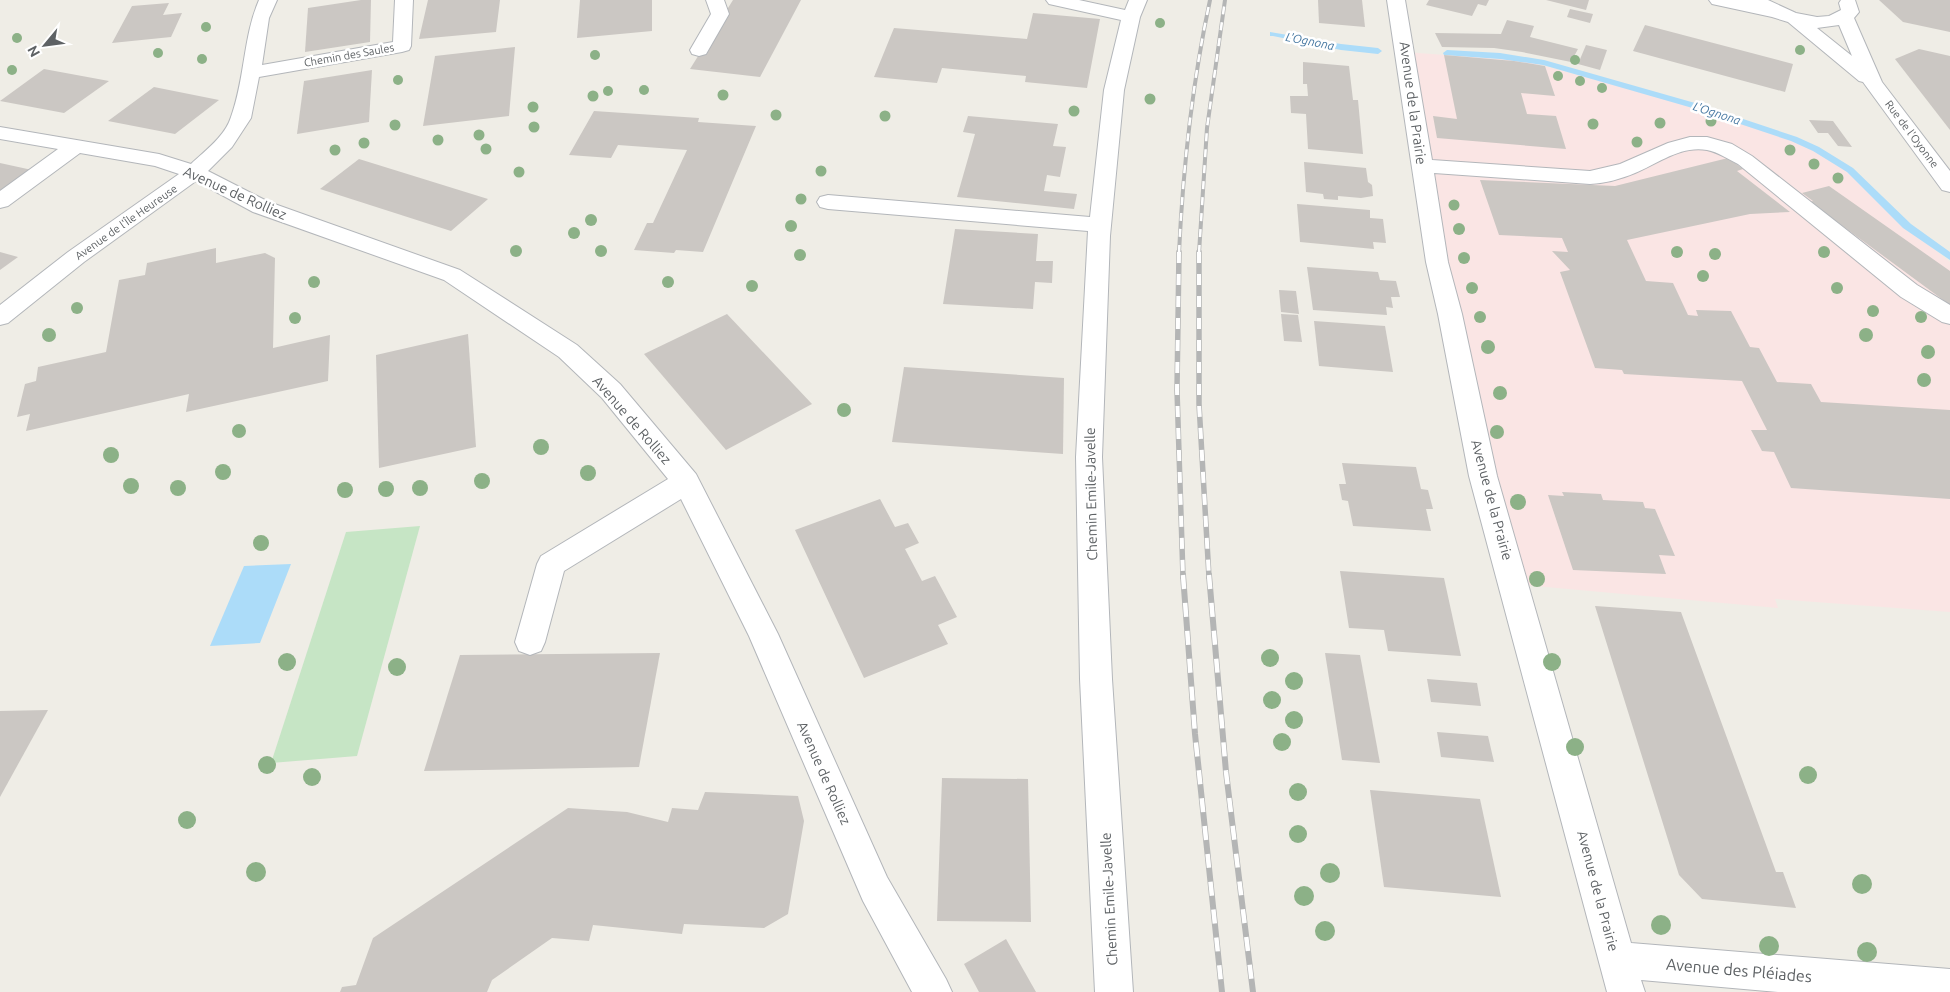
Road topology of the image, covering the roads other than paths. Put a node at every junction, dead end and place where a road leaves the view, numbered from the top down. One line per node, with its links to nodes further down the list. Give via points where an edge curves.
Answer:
1 (268, 0): 13 (street, Avenue de l'Île Heureuse, via 260,18)
2 (404, 0): 13 (street, Chemin des Saules, via 402,46)
3 (715, 0): 12 (street, via 720,14)
4 (1055, 0): 8 (street)
5 (1396, 0): 19 (street, Avenue de la Prairie)
6 (1718, 0): 10 (street)
7 (1757, 0): 10 (street)
8 (1134, 8): 24 (street, Chemin Emile-Javelle, via 1114,90)
9 (1846, 9): 11 (street, via 1838,20 1818,22); 14 (street, Rue de l'Oyonne)
10 (1776, 12): 11 (street)
11 (1793, 18): 14 (street, Rue de l'Oyonne)
12 (699, 50)
13 (251, 73): 20 (street, Avenue de l'Île Heureuse, via 241,118 224,143)
14 (1873, 83): 17 (street, Rue de l'Oyonne)
15 (0, 133): 16 (street, Avenue de Rolliez)
16 (77, 145): 20 (street, Avenue de Rolliez, via 159,160); 22 (street)
17 (1928, 156): 18 (street); 21 (street, Rue de l'Oyonne)
18 (1950, 161)
19 (1422, 166): 25 (street, via 1598,177 1621,171 1680,144 1716,145 1745,160 1909,290); 29 (street, Avenue de la Prairie, via 1437,262 1483,476)
20 (195, 172): 26 (street, Avenue de l'Île Heureuse, via 76,257); 27 (street, Avenue de Rolliez, via 261,207 452,275 568,351 611,391)
21 (1950, 185)
22 (0, 201)
23 (828, 202): 24 (street)
24 (1100, 225): 32 (street, Chemin Emile-Javelle, via 1089,457 1096,679)
25 (1950, 316)
26 (0, 317)
27 (686, 482): 28 (street, via 551,564); 31 (street, Avenue de Rolliez, via 763,634 874,889)
28 (530, 642)
29 (1621, 976): 30 (street, Avenue des Pléiades)
30 (1950, 988)
31 (933, 992)
32 (1114, 992)

